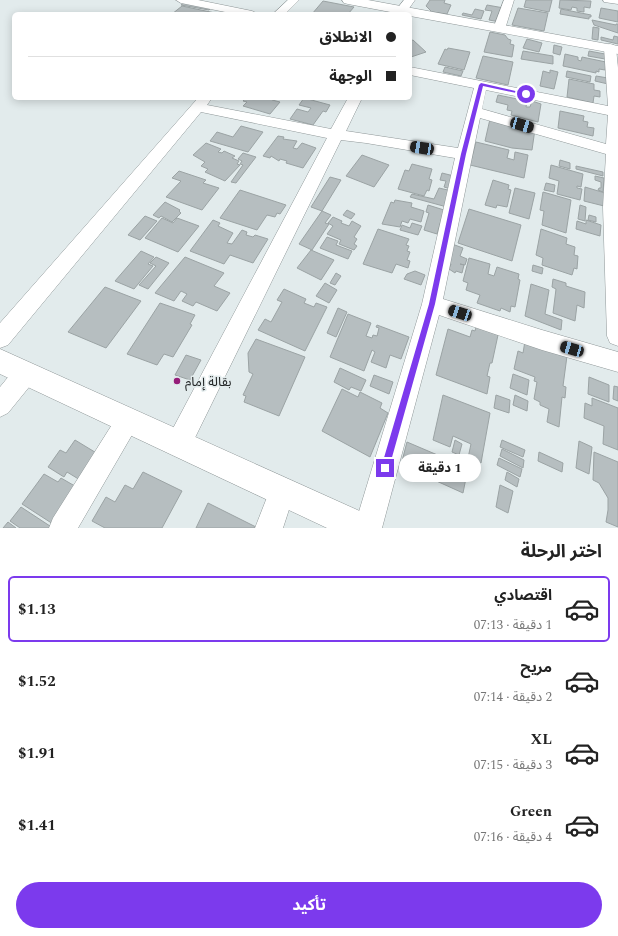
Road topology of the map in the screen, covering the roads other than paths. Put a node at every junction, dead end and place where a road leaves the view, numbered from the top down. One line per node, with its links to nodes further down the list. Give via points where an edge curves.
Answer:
1 (181, 0): 6 (street)
2 (294, 0): 7 (street)
3 (348, 0): 8 (street)
4 (410, 0): 8 (street)
5 (508, 0): 10 (street)
6 (242, 12)
7 (281, 12)
8 (399, 12)
9 (412, 14): 10 (street)
10 (499, 29): 11 (street)
11 (614, 49): 17 (street)
12 (412, 70): 13 (street)
13 (481, 85): 16 (street); 17 (street)
14 (354, 100): 18 (street)
15 (201, 103): 18 (street); 24 (street)
16 (476, 112): 19 (street); 20 (street)
17 (614, 112): 19 (street)
18 (335, 135): 20 (street); 30 (street)
19 (614, 152): 21 (street)
20 (464, 154): 22 (street)
21 (615, 207): 23 (street)
22 (432, 304): 26 (street); 35 (street)
23 (618, 336)
24 (0, 338)
25 (0, 361): 27 (street)
26 (618, 362)
27 (26, 373): 28 (street); 29 (street)
28 (0, 405)
29 (128, 420): 30 (street); 32 (street)
30 (178, 443): 31 (street)
31 (282, 491): 33 (street); 34 (street)
32 (63, 528)
33 (269, 528)
34 (362, 528)
35 (368, 528)

